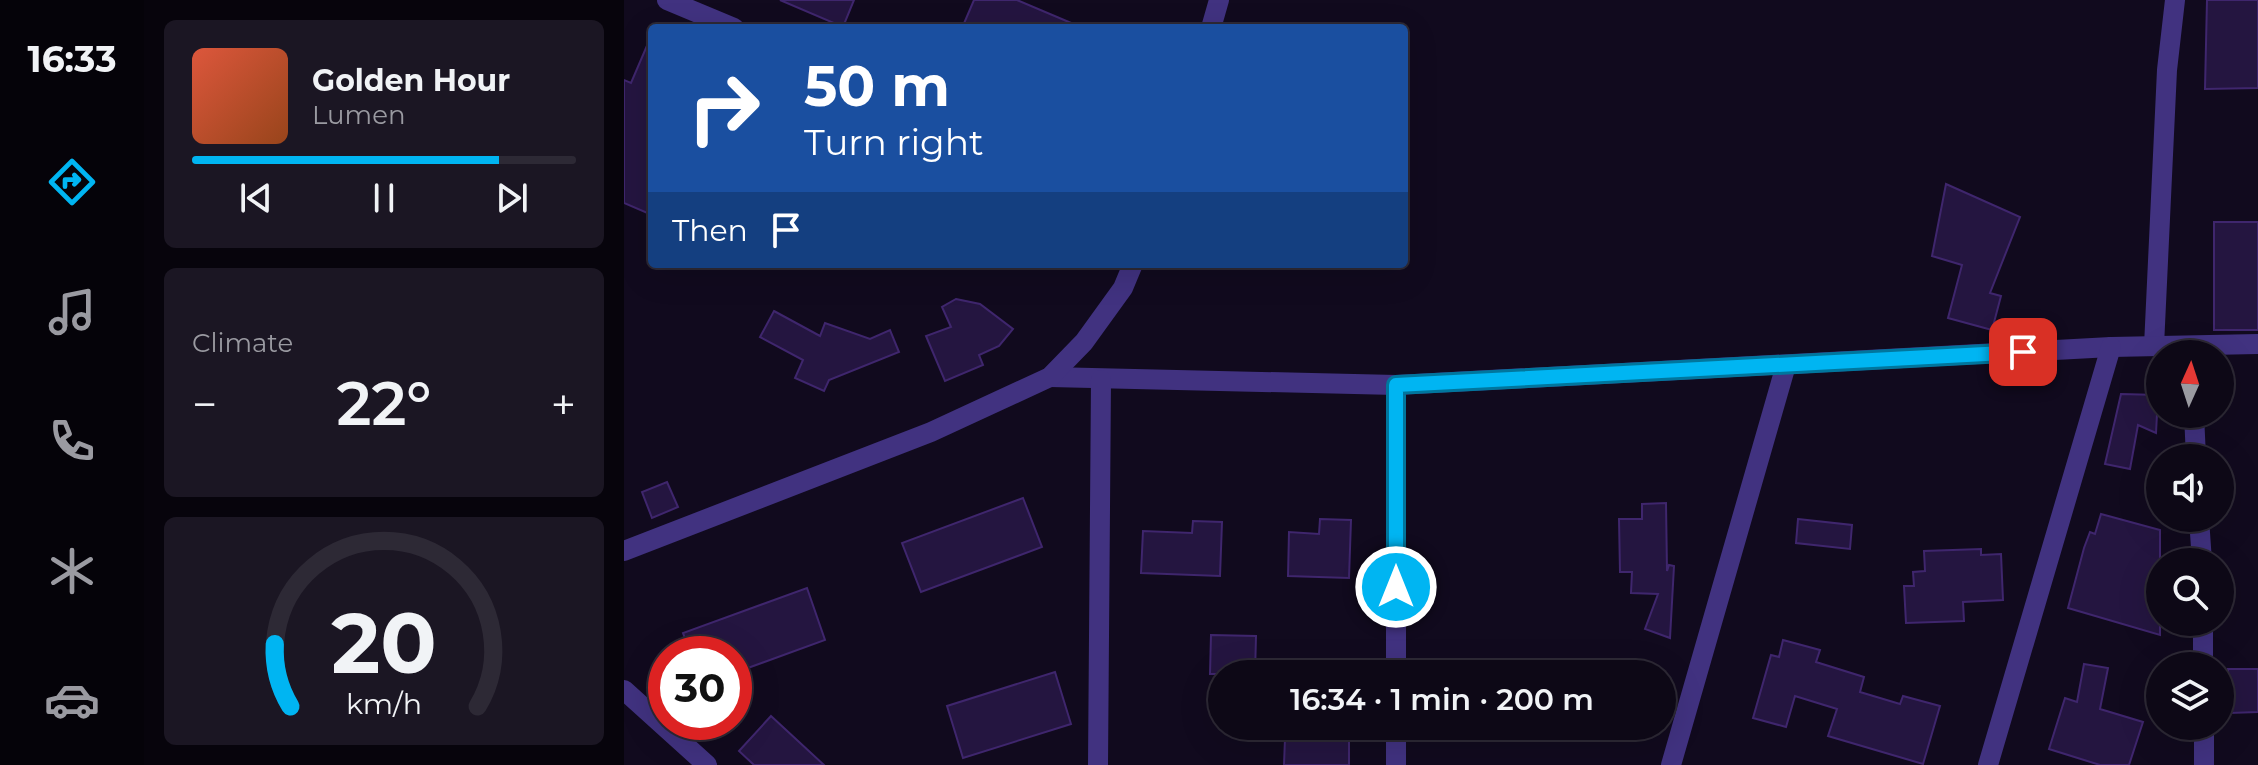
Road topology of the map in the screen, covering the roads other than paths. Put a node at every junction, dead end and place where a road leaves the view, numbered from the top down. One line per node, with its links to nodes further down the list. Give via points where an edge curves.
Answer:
1 (667, 0): 4 (street)
2 (1219, 0): 5 (street)
3 (2175, 0): 7 (street)
4 (724, 24)
5 (1212, 24)
6 (1131, 268): 13 (street, via 1084,342)
7 (2154, 340)
8 (2258, 344): 10 (street)
9 (2146, 346): 11 (street)
10 (2234, 346)
11 (2111, 347): 12 (street); 25 (street)
12 (1786, 365): 15 (street); 24 (street)
13 (1050, 377): 14 (street); 16 (street, via 931,432)
14 (1101, 380): 15 (street); 22 (street)
15 (1396, 385): 17 (street)
16 (624, 551)
17 (1396, 660)
18 (624, 690): 21 (street)
19 (1396, 740): 23 (street)
20 (2204, 740): 26 (street)
21 (707, 765)
22 (1098, 765)
23 (1396, 765)
24 (1671, 765)
25 (1988, 765)
26 (2204, 765)

